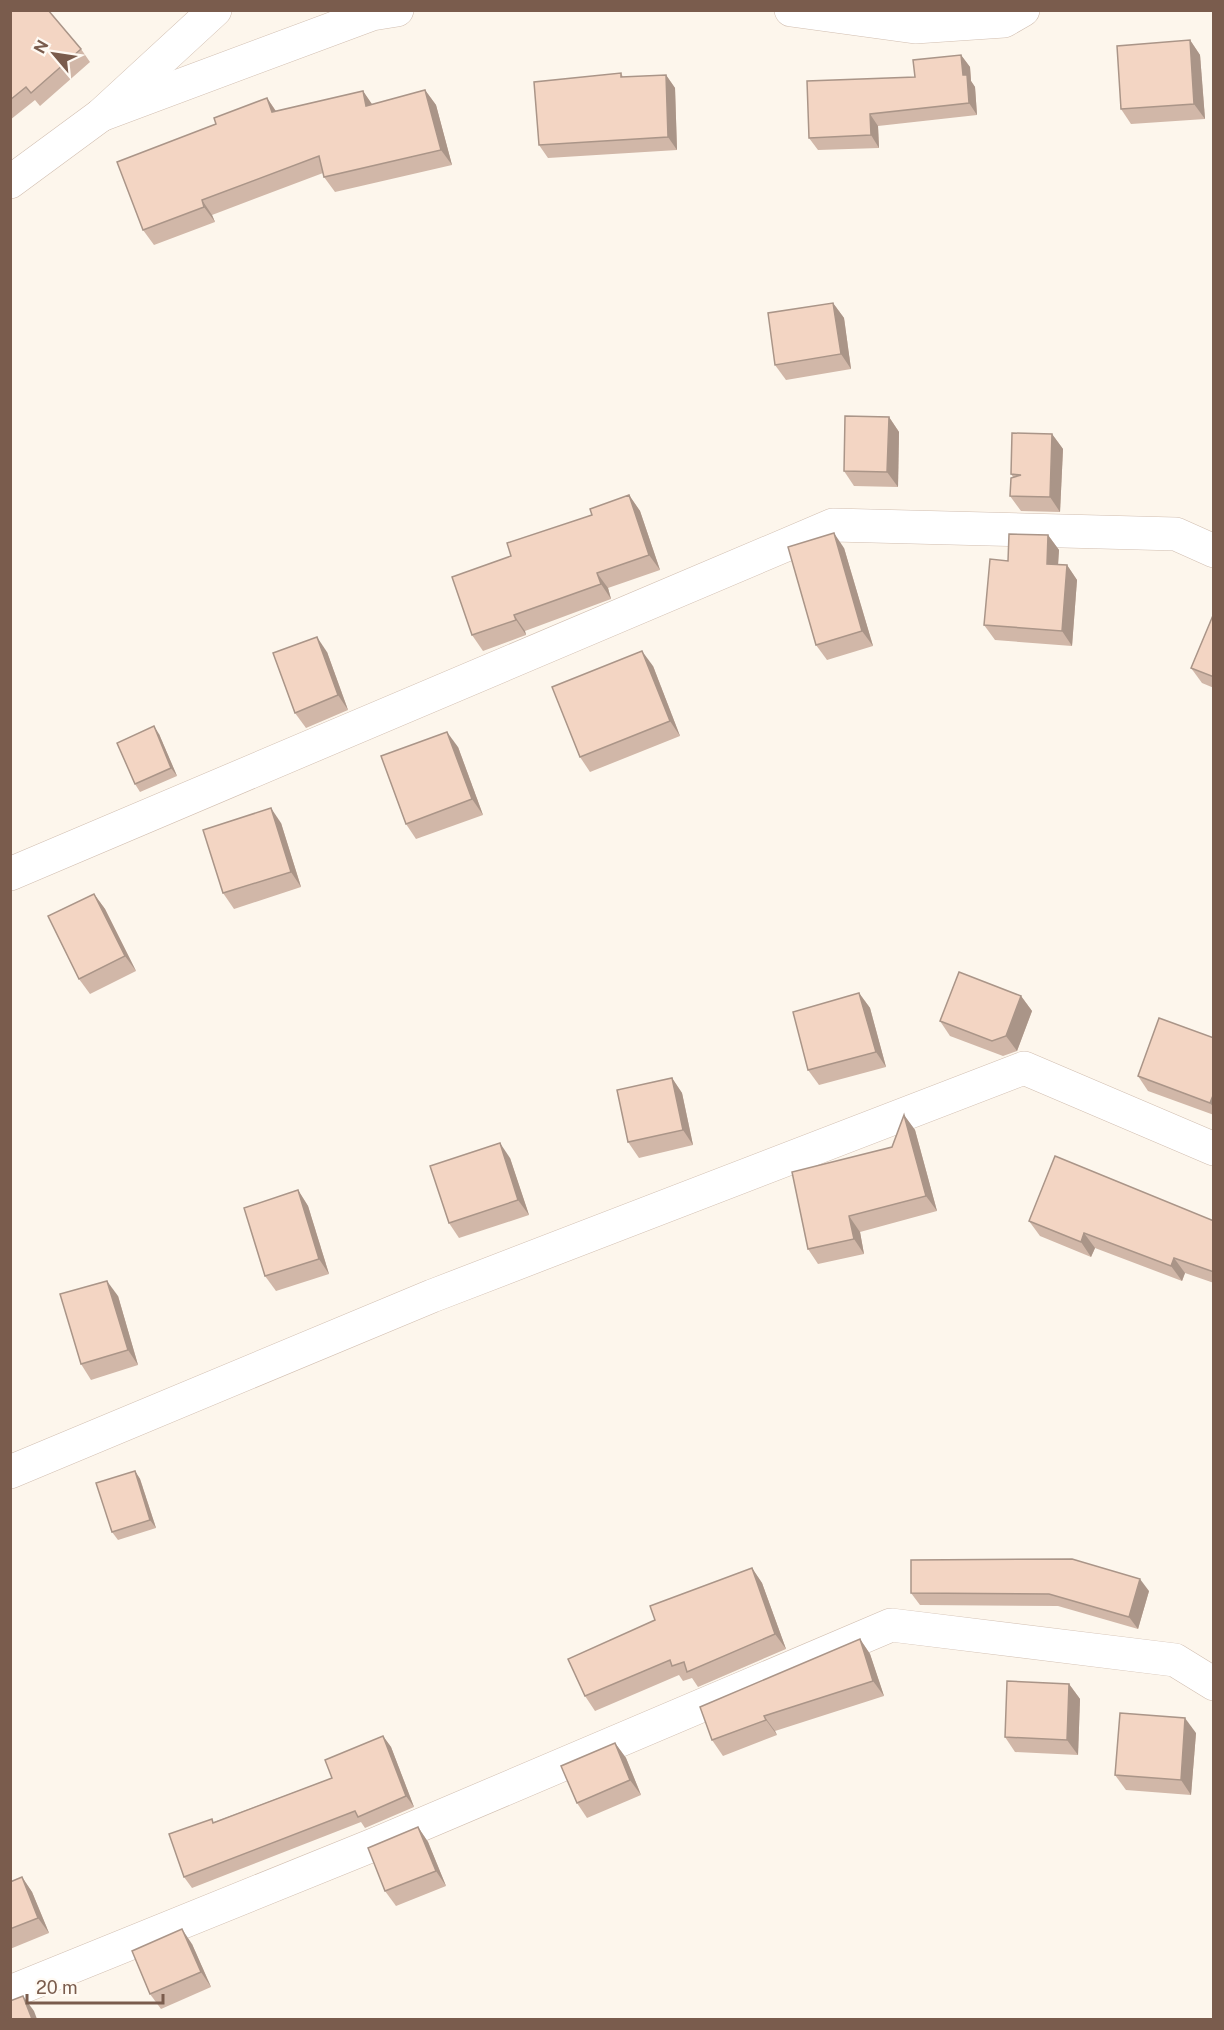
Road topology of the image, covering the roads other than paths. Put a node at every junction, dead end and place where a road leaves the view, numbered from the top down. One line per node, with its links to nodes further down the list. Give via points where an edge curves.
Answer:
1 (215, 10): 5 (street)
2 (398, 10): 5 (street, via 372,14)
3 (791, 10): 4 (street, via 915,27 1004,21)
4 (1023, 10)
5 (101, 115): 6 (street)
6 (10, 182)
7 (1214, 551): 8 (street, via 1176,534 833,525)
8 (10, 874)
9 (1214, 1149): 10 (street, via 1024,1068 432,1296)
10 (10, 1472)
11 (1214, 1684): 12 (street, via 1174,1660 891,1625 378,1842)
12 (10, 1992)

